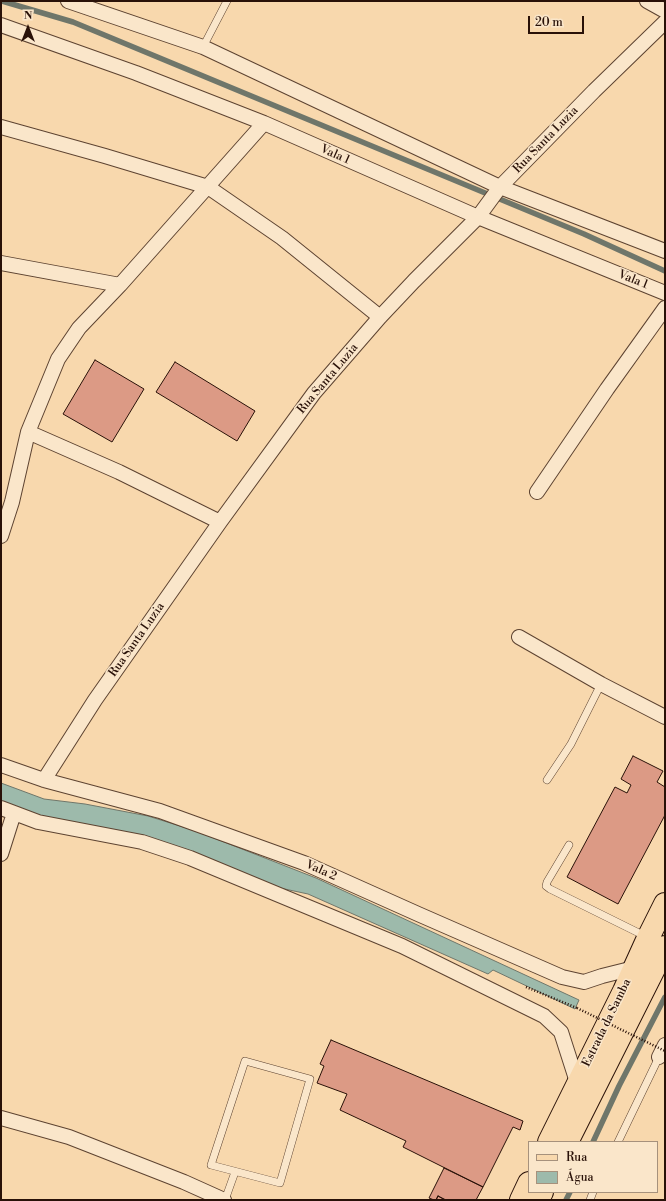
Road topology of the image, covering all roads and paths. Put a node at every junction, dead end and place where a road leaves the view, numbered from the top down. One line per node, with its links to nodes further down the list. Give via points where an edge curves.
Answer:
1 (227, 1): 7 (lane)
2 (647, 1): 4 (street)
3 (73, 2): 7 (street)
4 (665, 11)
5 (665, 22): 11 (street, Rua Santa Luzia)
6 (1, 25): 8 (street, Vala 1, via 136,73)
7 (203, 47): 11 (street)
8 (264, 124): 10 (street); 12 (street, Vala 1)
9 (1, 127): 10 (street)
10 (208, 187): 15 (street); 18 (street, via 282,238)
11 (498, 190): 12 (street, Rua Santa Luzia); 13 (street)
12 (479, 216): 16 (street, Vala 1); 18 (street, Rua Santa Luzia)
13 (665, 251)
14 (1, 263): 15 (street)
15 (120, 285): 19 (street, via 79,328 58,359)
16 (665, 293)
17 (665, 308): 20 (street)
18 (380, 317): 21 (street, Rua Santa Luzia, via 314,393)
19 (28, 432): 21 (street, via 119,472); 22 (street, via 12,502)
20 (537, 492)
21 (220, 522): 27 (street, Rua Santa Luzia, via 95,700)
22 (1, 536)
23 (519, 637): 24 (street)
24 (601, 684): 25 (street); 28 (lane, via 571,744)
25 (665, 717)
26 (1, 765): 27 (street, Vala 2)
27 (44, 780): 34 (street, Vala 2, via 160,811 304,863 562,977 584,982)
28 (547, 780)
29 (8, 810): 31 (street); 37 (street, via 38,822 142,842 190,858 402,946 544,1016 561,1032)
30 (570, 845): 33 (lane, via 546,886)
31 (1, 854)
32 (665, 904): 33 (main road, Estrada da Samba)
33 (656, 942): 34 (main road, Estrada da Samba); 40 (main road, Estrada da Samba)
34 (634, 968): 37 (main road, Estrada da Samba)
35 (577, 1008): 36 (path, bridge)
36 (663, 1051): 41 (lane)
37 (578, 1085): 39 (main road, Estrada da Samba)
38 (1, 1118): 44 (street, via 69,1137)
39 (550, 1141)
40 (567, 1141)
41 (618, 1141)
42 (235, 1172): 42 (lane, via 211,1165 244,1062 310,1079 280,1183); 44 (lane)
43 (528, 1184): 45 (main road)
44 (224, 1200)
45 (520, 1200)

